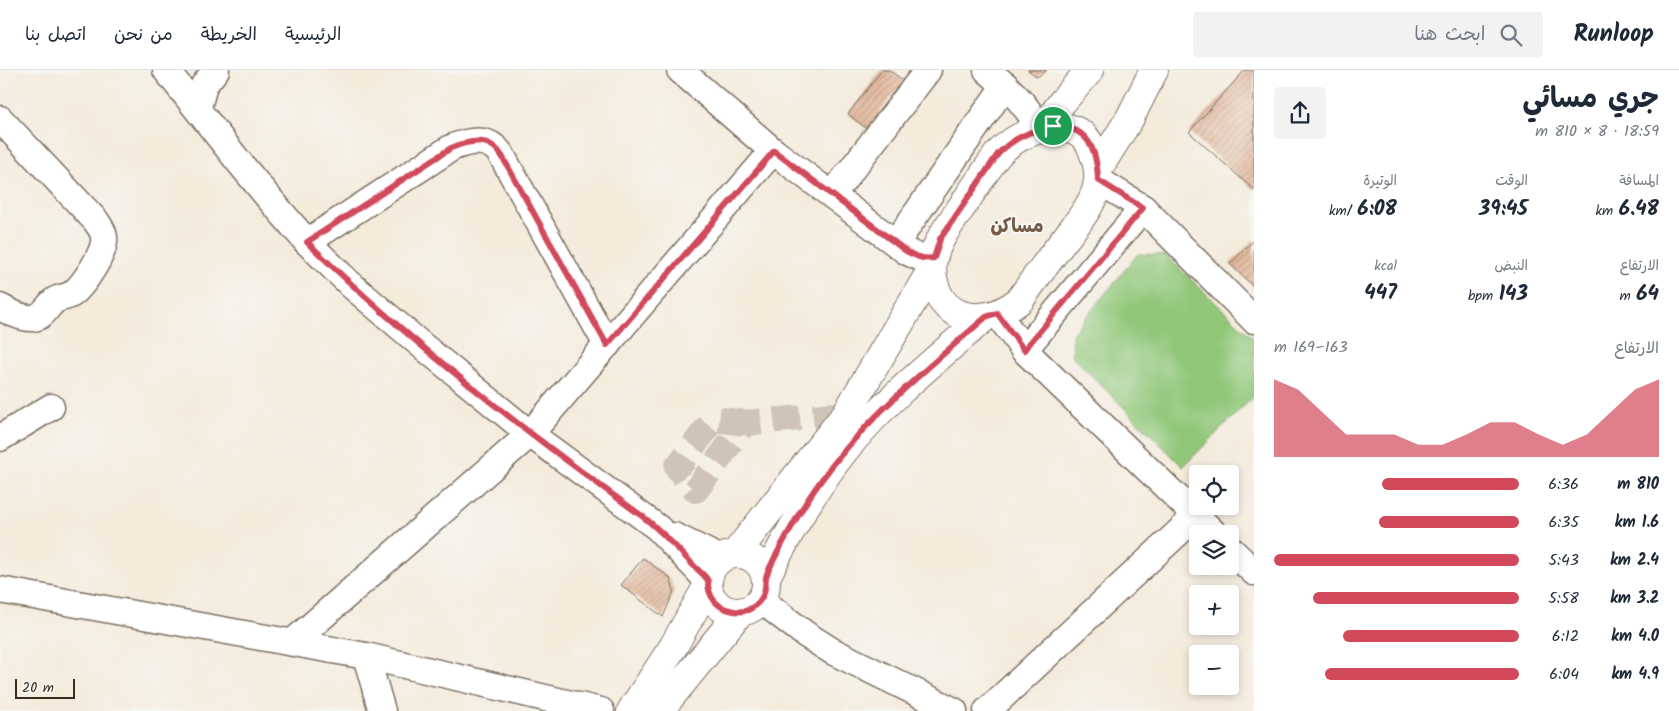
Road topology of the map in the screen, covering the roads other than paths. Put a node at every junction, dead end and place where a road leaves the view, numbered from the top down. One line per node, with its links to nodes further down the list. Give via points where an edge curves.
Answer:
1 (166, 70): 11 (street)
2 (187, 70): 9 (street)
3 (216, 70): 9 (street, via 204,85)
4 (680, 70): 13 (street)
5 (928, 70): 15 (street)
6 (1090, 70): 12 (main road)
7 (1154, 70): 14 (main road)
8 (996, 77): 12 (street, via 1027,107); 18 (street)
9 (200, 100): 11 (street)
10 (0, 119): 20 (street, via 96,221 105,240 102,252 79,287 70,295 56,300 40,316 28,317)
11 (210, 125): 17 (street)
12 (1041, 129): 14 (main road, via 1060,126 1081,133 1090,143); 19 (main road, via 1014,140 998,154 940,239)
13 (774, 151): 15 (street); 23 (street)
14 (1098, 175): 16 (street); 21 (main road, via 1094,194 1085,212 1025,292 1010,307)
15 (832, 195): 18 (street)
16 (1143, 208): 22 (street); 24 (street)
17 (307, 242): 23 (street, via 451,148 464,143 486,142 502,156); 26 (street, via 350,284)
18 (896, 243): 19 (street)
19 (933, 263): 21 (main road, via 939,297 950,309 962,315); 31 (main road, via 846,414)
20 (0, 308)
21 (991, 315): 24 (street); 34 (main road, via 898,394 844,451 814,491)
22 (1254, 320)
23 (607, 345): 26 (street)
24 (1024, 350): 28 (street)
25 (51, 407): 27 (street)
26 (530, 434): 31 (street); 35 (street)
27 (0, 438)
28 (1196, 516): 29 (street); 42 (street)
29 (1206, 525)
30 (1239, 558): 32 (street)
31 (718, 570): 34 (main road, via 710,594 722,607 730,611); 34 (main road, via 743,554 751,557 763,569); 39 (main road)
32 (1254, 572)
33 (0, 590): 35 (street)
34 (755, 596): 40 (main road); 41 (street, via 832,651)
35 (293, 642): 36 (street)
36 (366, 656): 37 (street); 38 (street)
37 (382, 711)
38 (601, 711)
39 (632, 711)
40 (659, 711)
41 (954, 711)
42 (987, 711)

